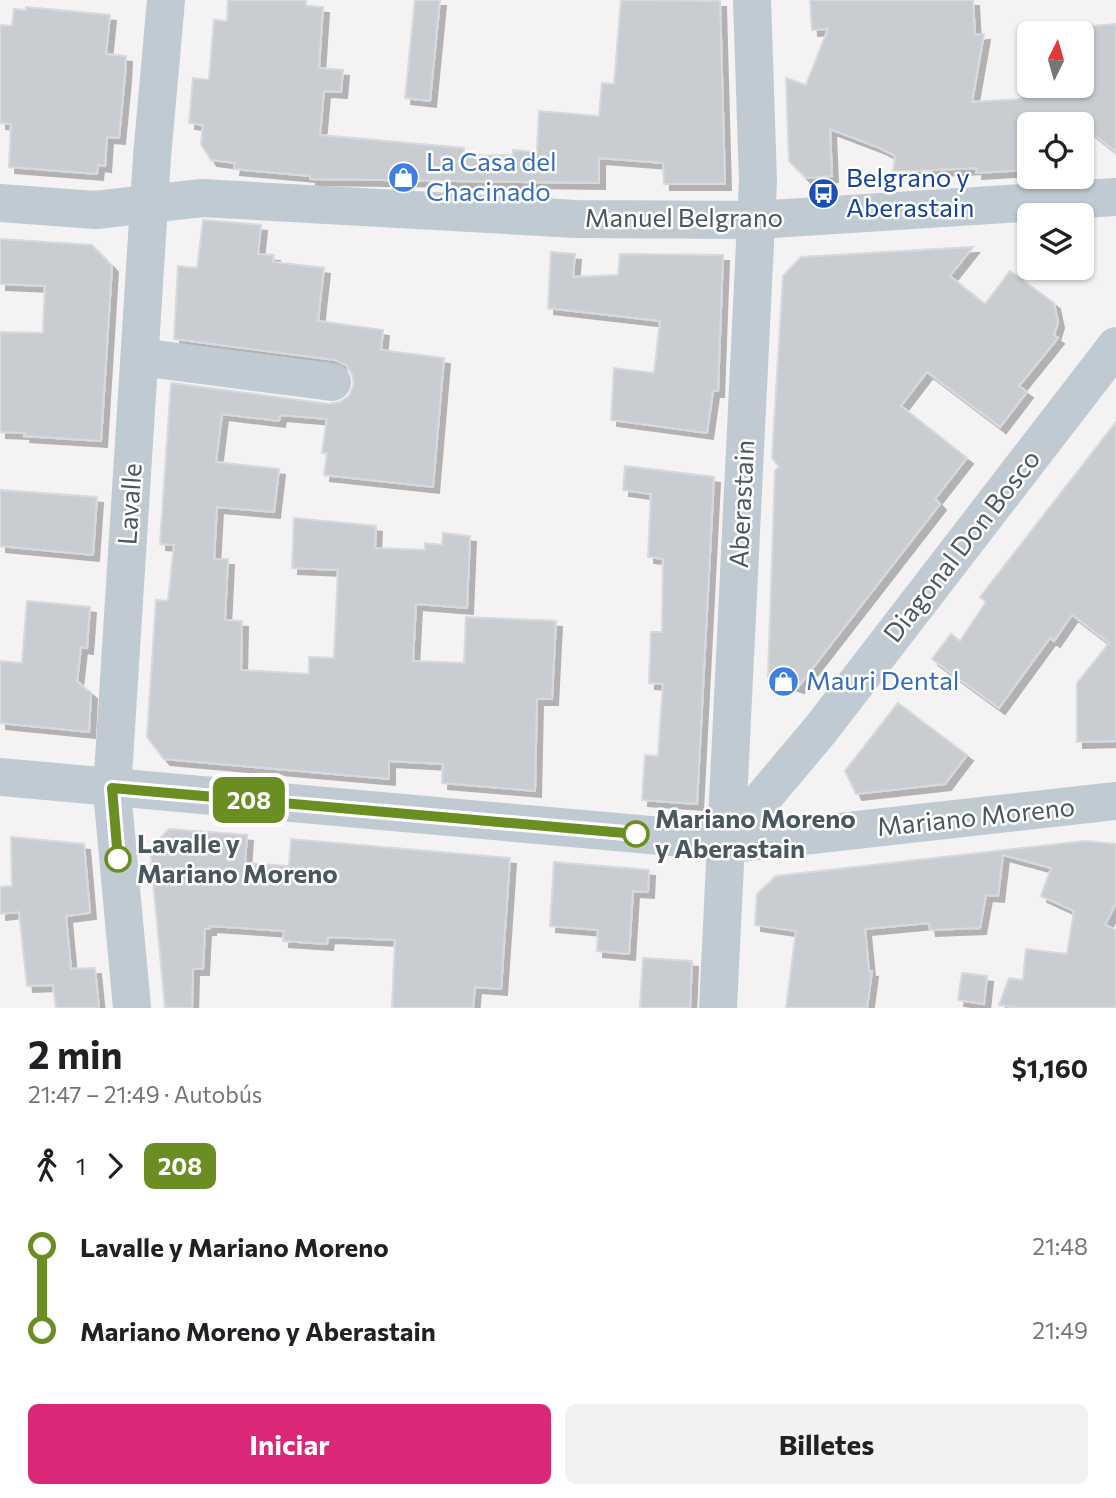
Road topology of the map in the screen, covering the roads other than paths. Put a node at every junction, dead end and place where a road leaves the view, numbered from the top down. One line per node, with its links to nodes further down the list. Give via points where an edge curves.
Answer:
1 (166, 0): 5 (street, Lavalle)
2 (752, 0): 6 (street, Aberastain)
3 (1116, 197): 6 (street, Manuel Belgrano)
4 (0, 203): 5 (street, Manuel Belgrano, via 95,210)
5 (149, 204): 6 (street, Manuel Belgrano, via 202,198 576,219); 8 (street, Lavalle)
6 (756, 220): 13 (street, Aberastain)
7 (1116, 346): 13 (street, Diagonal Don Bosco, via 821,729)
8 (139, 357): 9 (street); 11 (street, Lavalle)
9 (332, 382)
10 (0, 777): 11 (street, Mariano Moreno)
11 (112, 788): 13 (street, Mariano Moreno); 14 (street, Lavalle)
12 (1116, 801): 13 (street, Mariano Moreno)
13 (726, 842): 15 (street, Aberastain)
14 (132, 1008)
15 (718, 1008)

